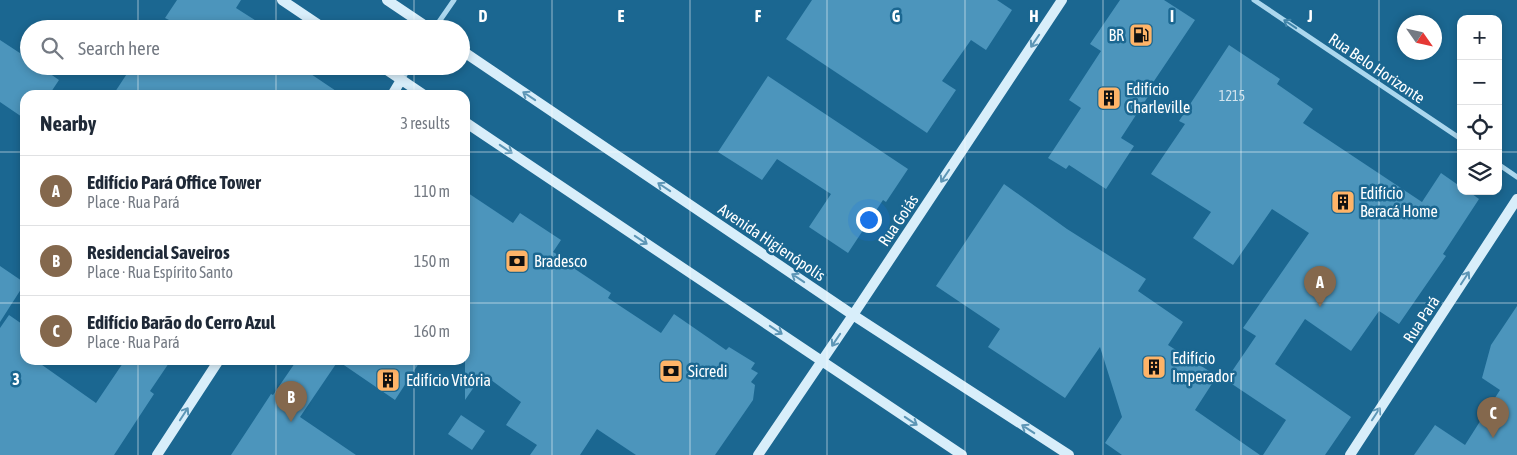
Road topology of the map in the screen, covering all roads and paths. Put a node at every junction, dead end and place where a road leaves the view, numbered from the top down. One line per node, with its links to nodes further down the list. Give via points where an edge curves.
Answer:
1 (282, 0): 6 (main road)
2 (387, 0): 7 (main road)
3 (454, 0): 8 (street)
4 (1062, 0): 20 (main road, Rua Goiás, one-way to 20)
5 (1254, 0): 16 (street, Rua Belo Horizonte, one-way to 5)
6 (312, 20)
7 (417, 20)
8 (440, 20)
9 (470, 56): 20 (main road, Avenida Higienópolis, one-way to 9)
10 (394, 75): 12 (main road)
11 (404, 75): 12 (street)
12 (401, 80): 13 (main road); 14 (main road)
13 (395, 90)
14 (416, 90)
15 (470, 125): 21 (main road, one-way to 21)
16 (1457, 136)
17 (1502, 167): 18 (street)
18 (1517, 177)
19 (1517, 198): 27 (main road, Rua Pará, one-way to 19)
20 (853, 315): 21 (main road, Rua Goiás, one-way to 21); 26 (main road, Avenida Higienópolis, one-way to 20)
21 (822, 360): 24 (main road, Rua Goiás); 25 (main road, one-way to 25)
22 (216, 365): 23 (main road, one-way to 22)
23 (157, 455)
24 (758, 455)
25 (962, 455)
26 (1069, 455)
27 (1350, 455)

